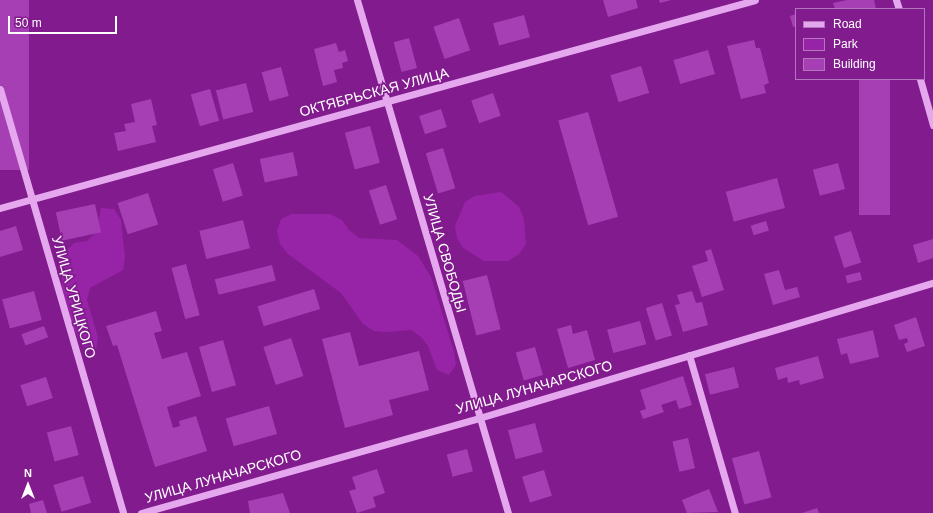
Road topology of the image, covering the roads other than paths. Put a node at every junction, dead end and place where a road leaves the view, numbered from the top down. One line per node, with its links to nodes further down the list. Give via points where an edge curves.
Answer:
1 (358, 0): 5 (street, УЛИЦА СВОБОДЫ)
2 (755, 0): 5 (street, ОКТЯБРЬСКАЯ УЛИЦА)
3 (920, 80): 6 (street)
4 (0, 89): 7 (street, УЛИЦА УРИЦКОГО)
5 (388, 102): 7 (street, ОКТЯБРЬСКАЯ УЛИЦА); 11 (street, УЛИЦА СВОБОДЫ)
6 (933, 124)
7 (32, 198): 8 (street, ОКТЯБРЬСКАЯ УЛИЦА); 12 (street, УЛИЦА УРИЦКОГО)
8 (0, 208)
9 (933, 283): 10 (street, УЛИЦА ЛУНАЧАРСКОГО)
10 (689, 355): 11 (street, УЛИЦА ЛУНАЧАРСКОГО); 15 (street)
11 (479, 418): 13 (street, УЛИЦА ЛУНАЧАРСКОГО); 14 (street, УЛИЦА СВОБОДЫ)
12 (123, 513)
13 (141, 513)
14 (508, 513)
15 (735, 513)

